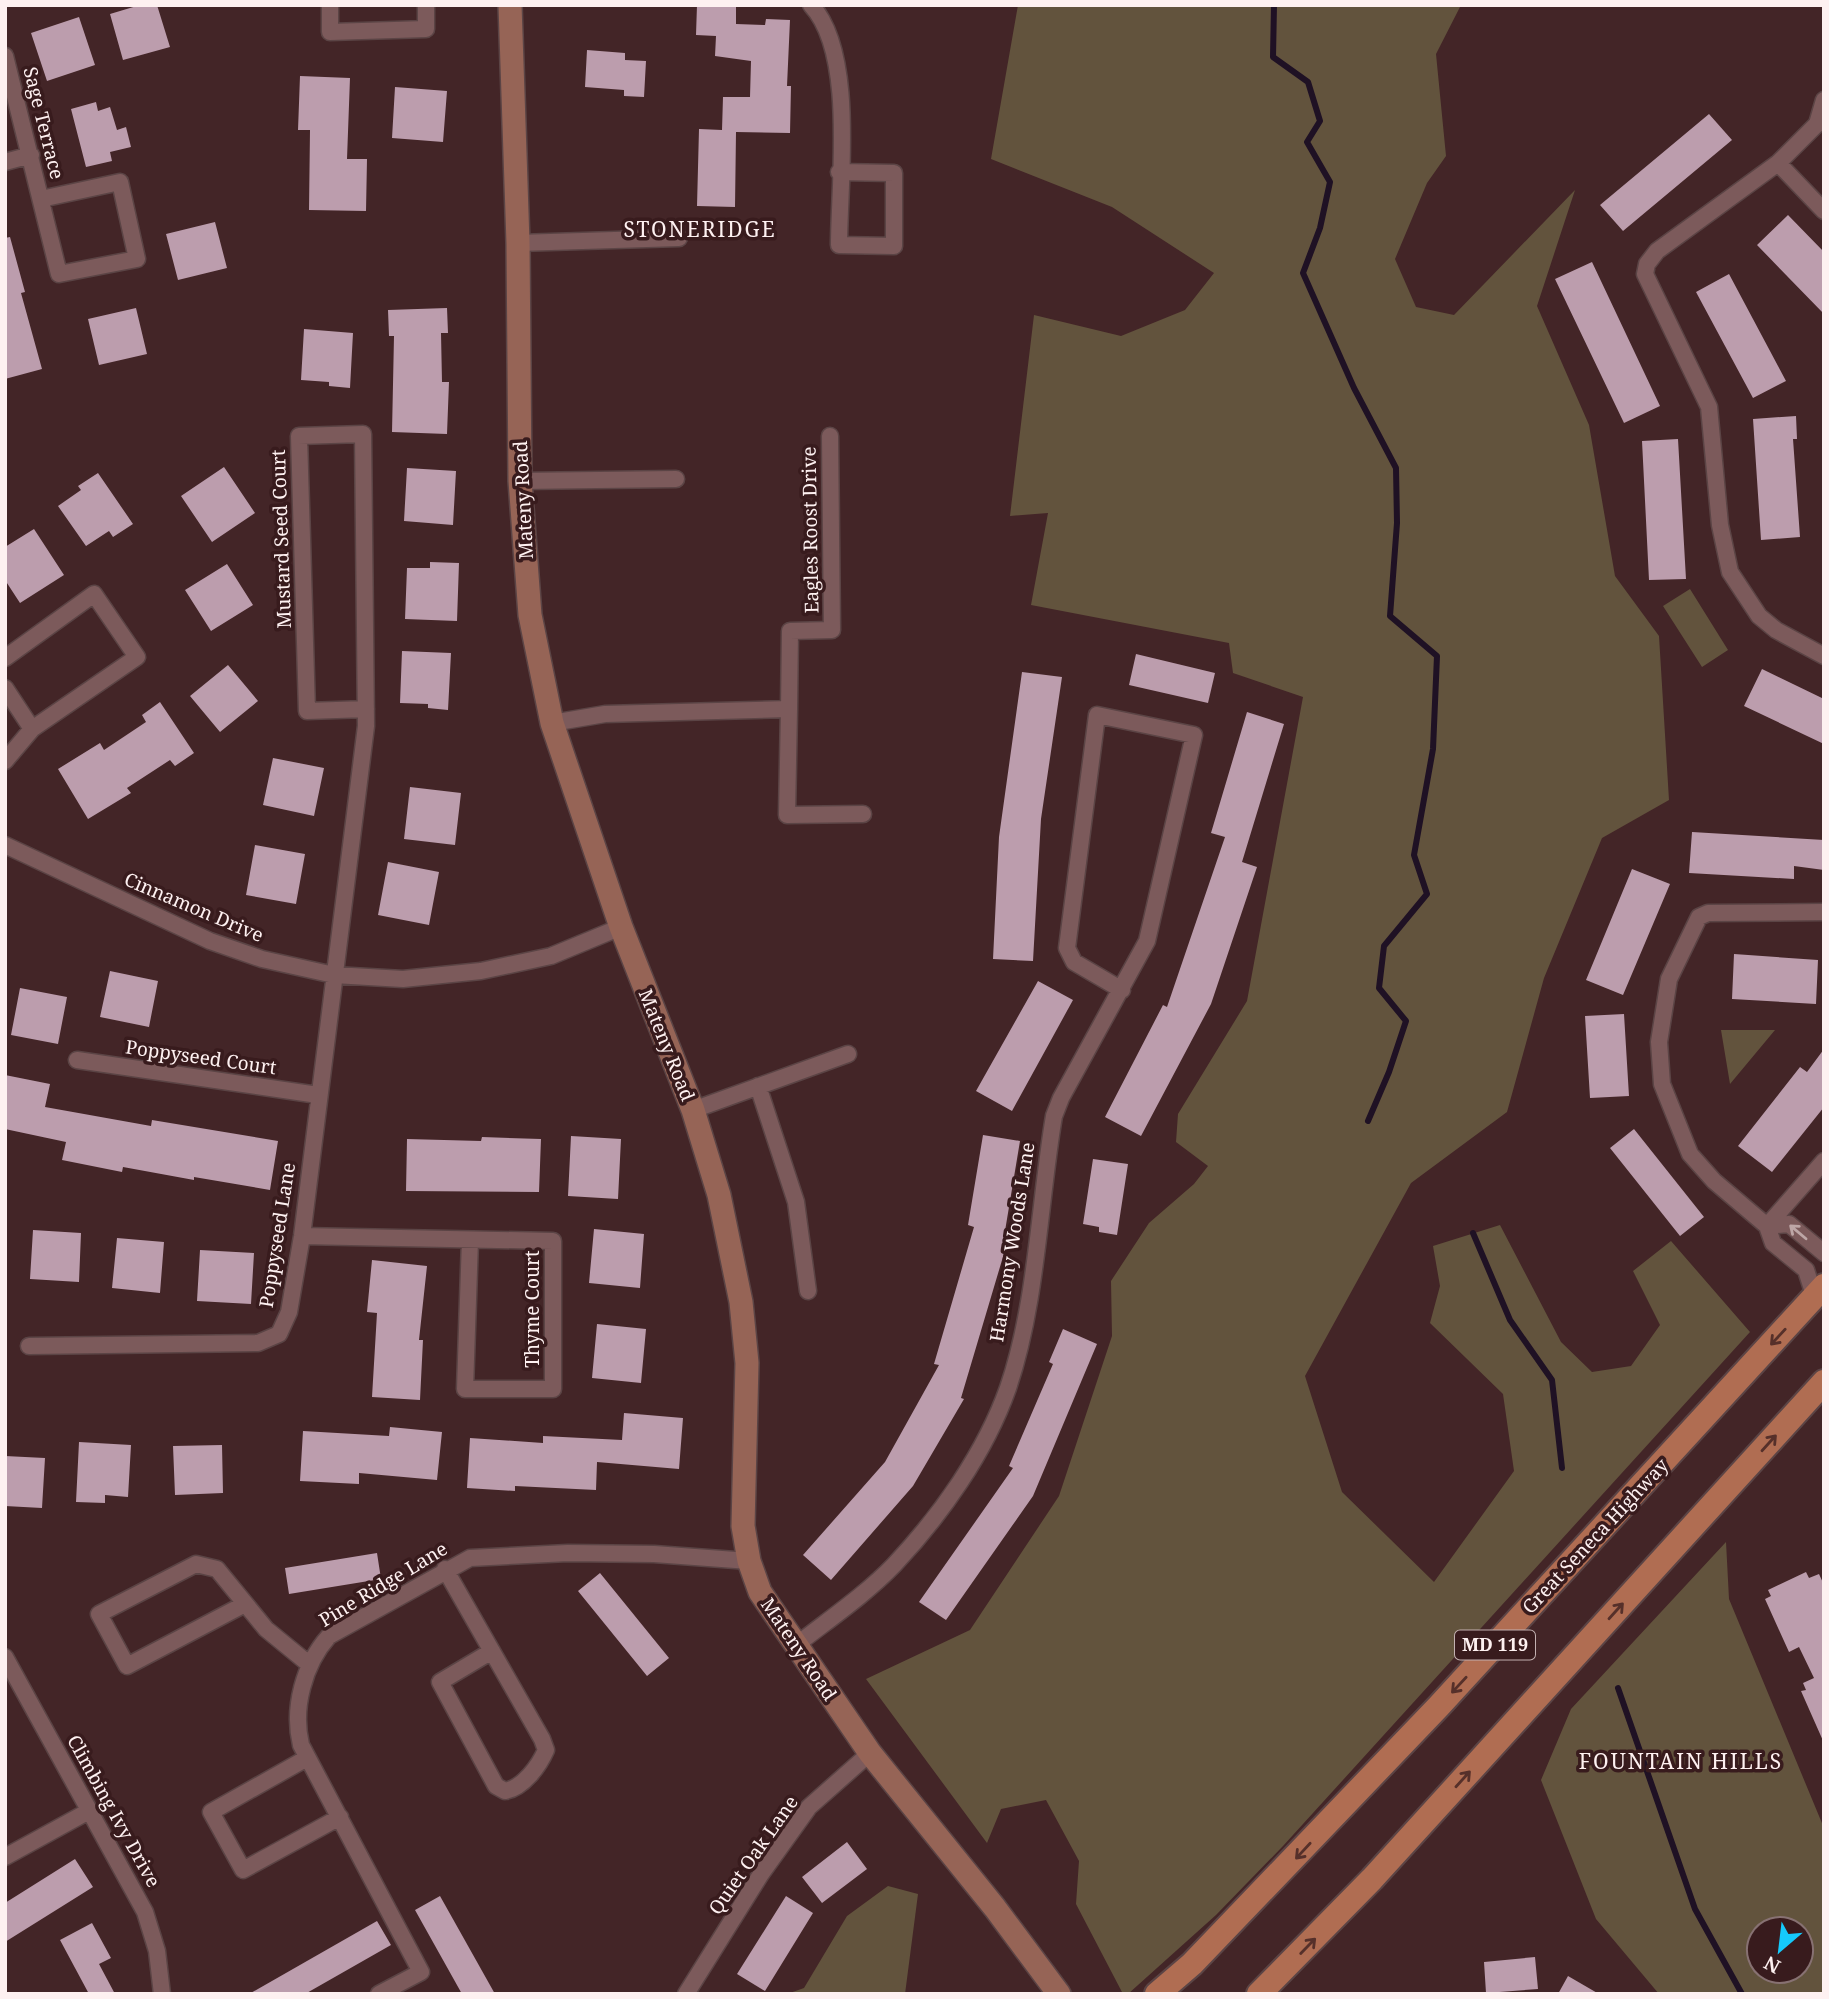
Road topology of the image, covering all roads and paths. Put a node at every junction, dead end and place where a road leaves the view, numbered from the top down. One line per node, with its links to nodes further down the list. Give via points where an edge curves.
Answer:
1 (330, 5): 2 (street, via 330,32 426,29)
2 (426, 5)
3 (510, 5): 15 (street, Mateny Road)
4 (811, 5): 11 (street, via 835,53 841,80)
5 (5, 57): 8 (street, Sage Terrace)
6 (1824, 100): 7 (street)
7 (1820, 123): 10 (street)
8 (31, 155): 9 (street); 12 (street, Sage Terrace)
9 (5, 162)
10 (1778, 163): 13 (street); 19 (street, via 1657,251 1646,274 1709,407 1720,525 1730,572 1759,616)
11 (839, 172): 11 (street, via 894,173 894,246 839,245)
12 (41, 199): 12 (street, Sage Terrace, via 59,274 137,259 120,183)
13 (1824, 211)
14 (678, 239): 15 (street)
15 (518, 243): 18 (street, Mateny Road)
16 (830, 436): 23 (street, Eagles Roost Drive, via 832,630 790,631)
17 (676, 479): 18 (street)
18 (520, 481): 24 (street, Mateny Road, via 530,615)
19 (1824, 656)
20 (5, 658): 25 (street, via 94,594 136,657)
21 (5, 688): 25 (street)
22 (366, 709): 22 (street, Mustard Seed Court, via 363,434 299,436 307,711); 31 (street, Mustard Seed Court)
23 (789, 709): 24 (street, via 604,714); 27 (street, Eagles Roost Drive, via 788,815)
24 (552, 723): 30 (street, Mateny Road)
25 (32, 729): 26 (street)
26 (5, 761)
27 (863, 814)
28 (5, 845): 31 (street, Cinnamon Drive, via 210,941 262,959)
29 (1824, 912): 39 (street, via 1708,913 1699,917 1669,979 1662,1012 1662,1084 1690,1154 1741,1207)
30 (621, 927): 31 (street, Cinnamon Drive, via 551,956 481,971 402,978); 37 (street, Mateny Road)
31 (334, 975): 36 (street, Poppyseed Lane)
32 (1122, 990): 32 (street, Harmony Woods Lane, via 1147,940 1194,735 1097,715 1067,948 1074,962); 51 (street, Harmony Woods Lane, via 1054,1116 1029,1297 1008,1388 970,1468 893,1566)
33 (848, 1054): 35 (street)
34 (78, 1060): 36 (street, Poppyseed Court)
35 (758, 1086): 37 (street); 44 (street, via 796,1202)
36 (318, 1095): 40 (street, Poppyseed Lane)
37 (694, 1110): 48 (street, Mateny Road, via 719,1195 741,1302 747,1363 743,1526)
38 (1824, 1161): 39 (street)
39 (1767, 1226): 42 (street, one-way to 39, via 1789,1224); 45 (street, via 1773,1243 1806,1270 1813,1292)
40 (302, 1236): 41 (street, Thyme Court); 46 (street, Poppyseed Lane, via 289,1312 279,1334 258,1343)
41 (470, 1240): 41 (street, Thyme Court, via 553,1241 553,1390 465,1389)
42 (1824, 1253)
43 (1824, 1286): 45 (main road, Great Seneca Highway / MD 119)
44 (808, 1291)
45 (1807, 1306): 64 (main road, Great Seneca Highway / MD 119, one-way to 64, via 1307,1846)
46 (29, 1346)
47 (1824, 1382): 65 (main road, MD 119, one-way to 47, via 1372,1879)
48 (749, 1561): 49 (street, Pine Ridge Lane, via 654,1554 528,1553 470,1558); 51 (street, Mateny Road, via 760,1592)
49 (445, 1569): 52 (street); 54 (street, Pine Ridge Lane, via 329,1636)
50 (245, 1604): 50 (street, via 217,1569 195,1564 99,1614 127,1666); 54 (street)
51 (795, 1646): 55 (street, Mateny Road)
52 (492, 1651): 52 (street, via 545,1750 541,1762 514,1789 505,1791 496,1786 440,1682)
53 (5, 1657): 57 (street, Climbing Ivy Drive)
54 (310, 1665): 56 (street, Pine Ridge Lane, via 298,1719)
55 (870, 1754): 62 (street, Quiet Oak Lane, via 810,1807 761,1874); 63 (street, Mateny Road)
56 (307, 1758): 58 (street, Pine Ridge Lane); 58 (street, via 211,1812 230,1847 243,1870)
57 (89, 1811): 59 (street); 60 (street, Climbing Ivy Drive, via 145,1912 158,1951)
58 (340, 1817): 61 (street, Pine Ridge Lane, via 421,1972)
59 (5, 1857)
60 (162, 1994)
61 (379, 1994)
62 (687, 1994)
63 (1059, 1994)
64 (1157, 1994)
65 (1259, 1994)

